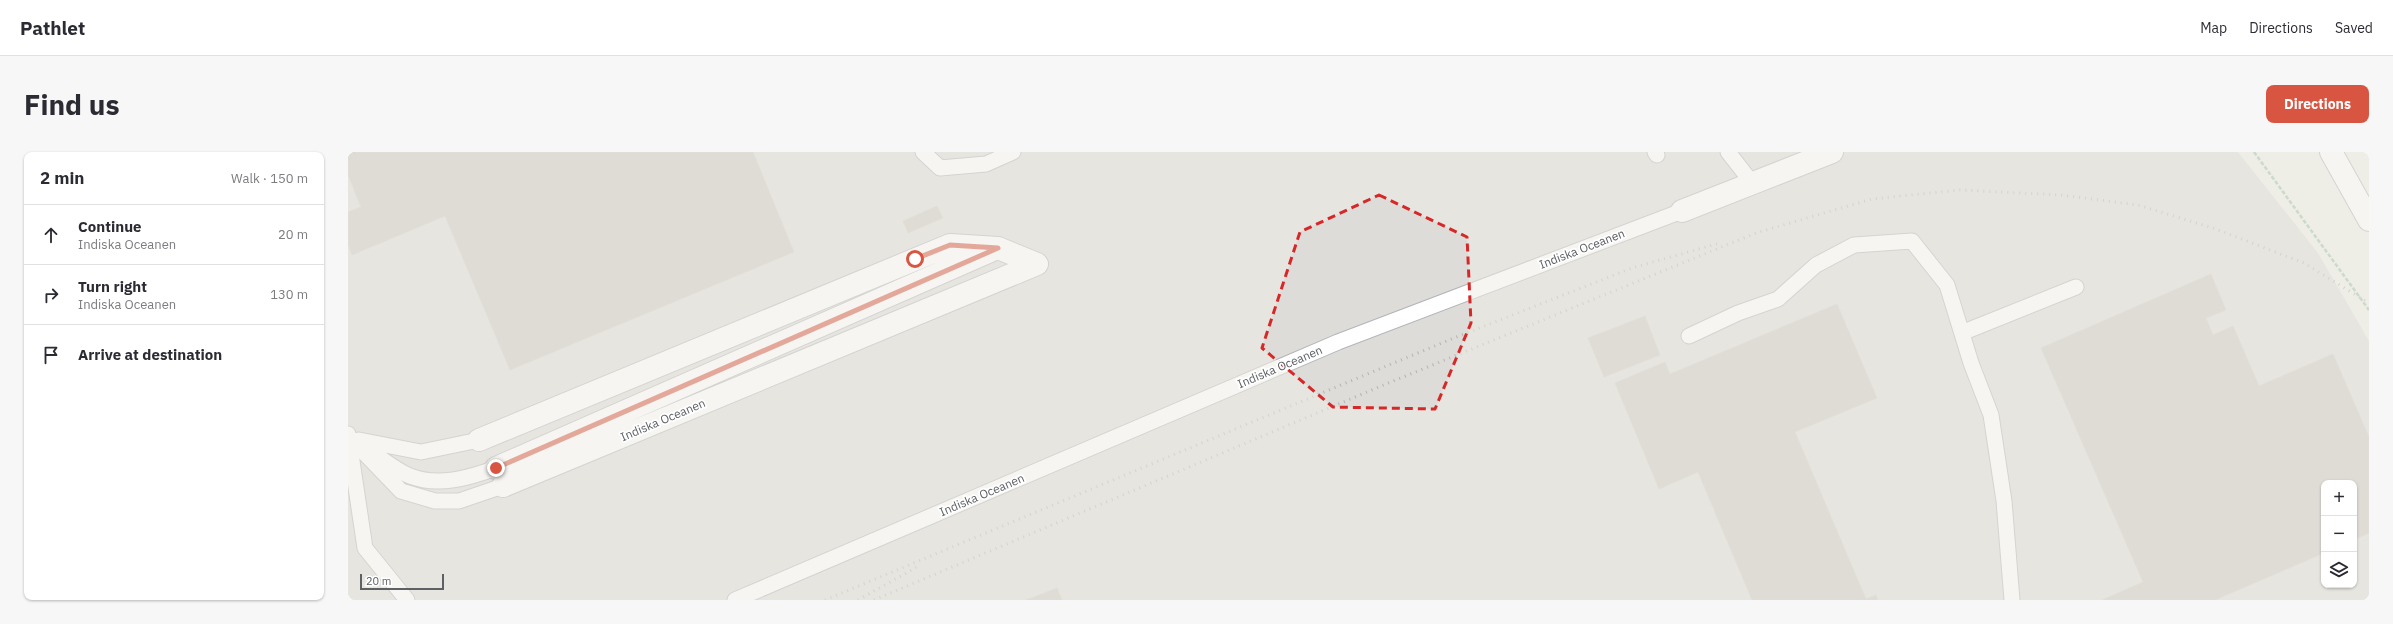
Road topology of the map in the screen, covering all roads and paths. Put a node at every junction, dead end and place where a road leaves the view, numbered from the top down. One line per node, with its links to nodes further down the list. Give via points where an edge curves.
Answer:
1 (923, 152): 2 (lane, via 940,168 986,164)
2 (1013, 152)
3 (1728, 152): 7 (lane)
4 (1832, 152): 7 (street, Indiska Oceanen)
5 (2254, 152): 12 (path)
6 (2331, 152): 9 (street)
7 (1753, 184): 8 (street, Indiska Oceanen)
8 (1682, 211): 19 (lane, Indiska Oceanen, via 1338,342)
9 (2369, 220)
10 (998, 248): 16 (street, Indiska Oceanen, via 950,245); 17 (street, Indiska Oceanen); 17 (street, Indiska Oceanen, via 1037,264)
11 (2076, 287): 13 (lane)
12 (2369, 310)
13 (1964, 332): 14 (lane, via 1947,285 1912,241 1854,245 1816,266 1778,299 1738,313); 20 (lane, via 1971,363 1991,415 2004,501)
14 (1689, 336)
15 (349, 438): 16 (lane, Indiska Oceanen, via 421,452); 17 (lane, Indiska Oceanen, via 409,476 434,482 476,476); 17 (lane, Indiska Oceanen, via 401,491 435,501 459,501); 18 (lane, via 365,548)
16 (479, 440)
17 (500, 477)
18 (407, 600)
19 (735, 600)
20 (2012, 600)

